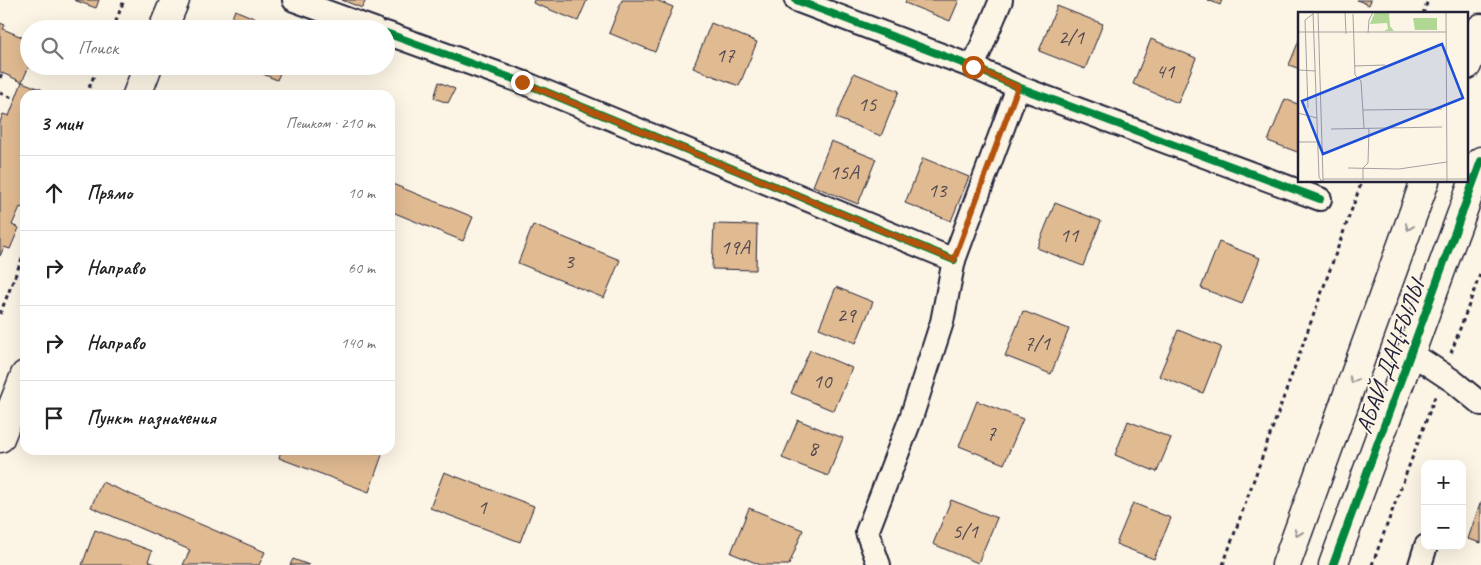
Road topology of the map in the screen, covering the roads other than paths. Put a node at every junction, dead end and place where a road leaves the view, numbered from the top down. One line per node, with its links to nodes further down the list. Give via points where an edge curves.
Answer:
1 (175, 0): 5 (street)
2 (294, 0): 6 (street)
3 (796, 0): 10 (street)
4 (1001, 0): 10 (street)
5 (167, 20)
6 (349, 20)
7 (1481, 28): 9 (street)
8 (395, 36): 17 (street, via 522,82)
9 (1468, 63)
10 (973, 67): 12 (street)
11 (145, 75): 13 (street)
12 (1018, 87): 16 (street); 17 (street)
13 (139, 90)
14 (1481, 161): 18 (street, АБАЙ ДАҢҒЫЛЫ)
15 (1425, 182): 24 (street, АБАЙ ДАҢҒЫЛЫ, one-way to 24)
16 (1320, 199)
17 (954, 260): 23 (street, via 942,322 911,418 867,532)
18 (1411, 353): 20 (street); 25 (street, АБАЙ ДАҢҒЫЛЫ)
19 (20, 388): 21 (street)
20 (1481, 404)
21 (0, 438)
22 (1425, 550): 26 (street)
23 (879, 565)
24 (1286, 565)
25 (1333, 565)
26 (1420, 565)

